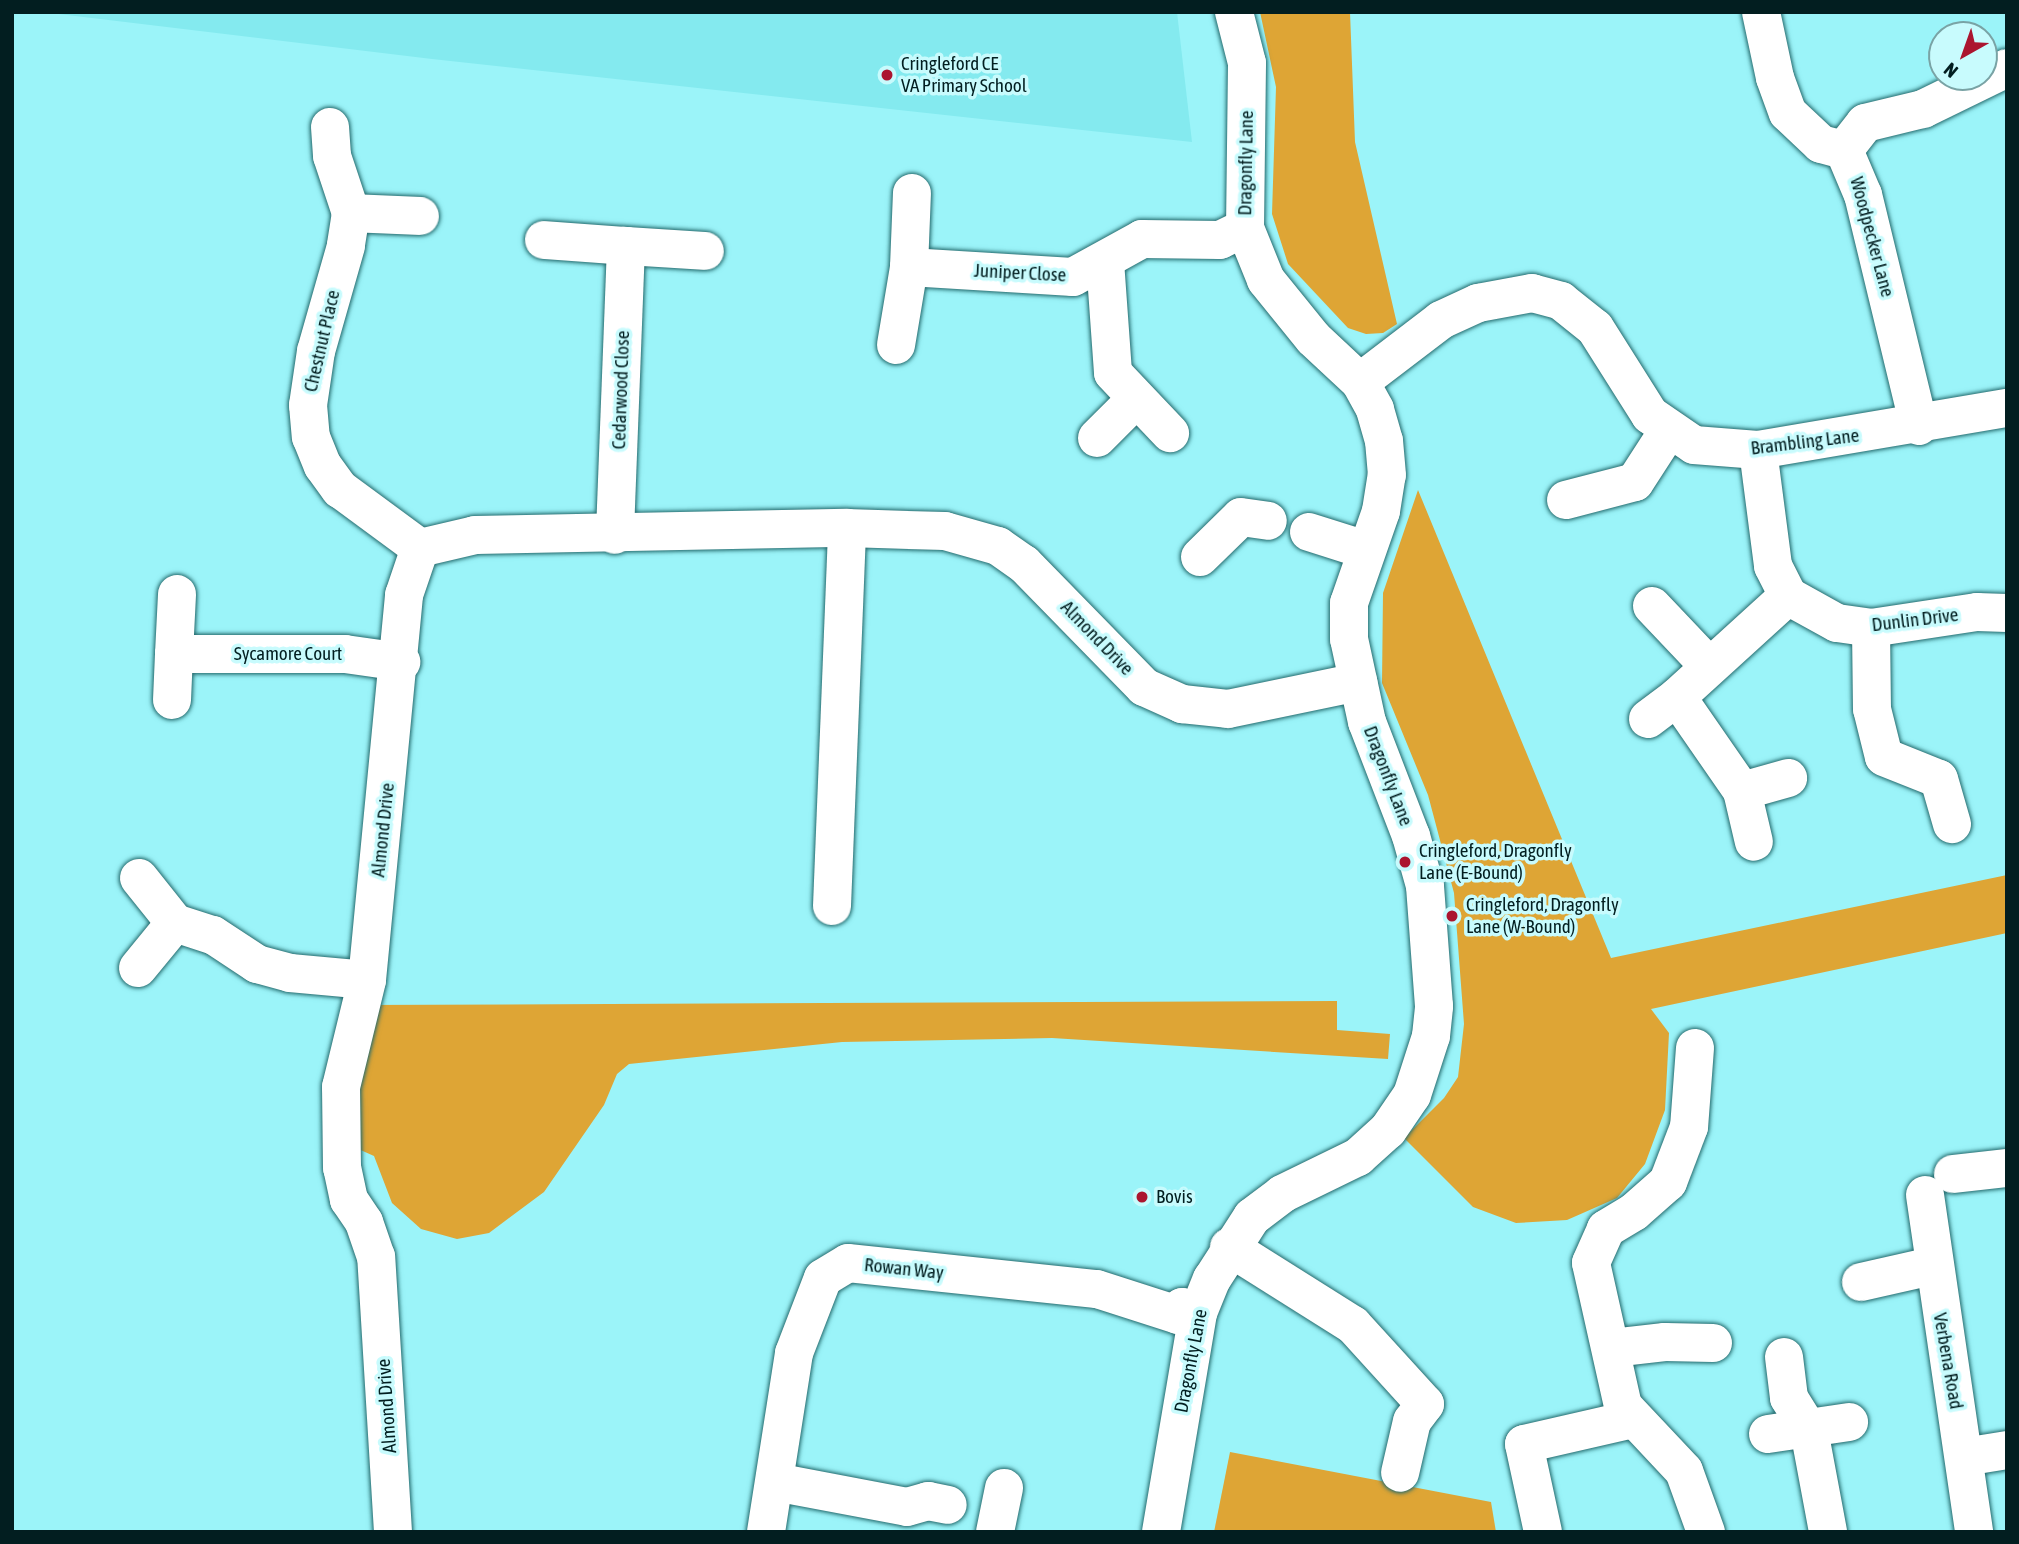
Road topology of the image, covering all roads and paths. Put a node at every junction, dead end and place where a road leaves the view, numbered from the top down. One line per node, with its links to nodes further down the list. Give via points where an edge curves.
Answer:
1 (1234, 12): 9 (street, Dragonfly Lane, via 1247,64)
2 (1761, 12): 5 (street, via 1775,78 1788,113 1821,145)
3 (2007, 68): 5 (street, via 1923,108 1865,123)
4 (330, 127): 7 (street, Chestnut Place, via 332,156)
5 (1844, 149): 19 (street, Woodpecker Lane, via 1863,195)
6 (912, 193): 14 (street)
7 (351, 213): 8 (street); 29 (street, Chestnut Place, via 316,351 307,405 311,437 323,466 340,489)
8 (420, 216)
9 (1245, 228): 13 (street, Juniper Close, via 1220,240 1142,239); 16 (street, Dragonfly Lane, via 1274,290 1313,338)
10 (544, 240): 11 (street)
11 (626, 246): 12 (street); 28 (street, Cedarwood Close)
12 (705, 251)
13 (1105, 261): 14 (street, Juniper Close, via 1073,277); 17 (street, via 1113,373)
14 (909, 267): 15 (street)
15 (895, 345)
16 (1360, 382): 20 (street, Brambling Lane, via 1441,320 1478,303 1532,293 1561,301 1595,328 1650,415); 30 (street, Dragonfly Lane, via 1376,409 1387,475 1381,511)
17 (1135, 400): 21 (street); 22 (street)
18 (2007, 408): 19 (street, Brambling Lane)
19 (1919, 426): 23 (street, Brambling Lane)
20 (1668, 431): 23 (street, Brambling Lane, via 1694,444); 24 (street, via 1635,482)
21 (1170, 433)
22 (1097, 438)
23 (1758, 450): 33 (street, via 1773,566)
24 (1566, 500)
25 (1268, 521): 31 (street, via 1241,517)
26 (847, 528): 28 (street, Almond Drive); 40 (street, Almond Drive, via 946,531 998,546 1024,564 1144,687 1182,704 1228,709); 47 (street)
27 (1310, 532): 30 (street)
28 (615, 535): 29 (street, Almond Drive, via 475,535)
29 (420, 548): 38 (street, Almond Drive, via 404,595)
30 (1366, 550): 40 (street, Dragonfly Lane, via 1349,603 1349,639)
31 (1200, 557)
32 (177, 593): 37 (street)
33 (1788, 596): 36 (street, Dunlin Drive, via 1837,623); 39 (street)
34 (1652, 606): 39 (street)
35 (2007, 613): 36 (street, Dunlin Drive)
36 (1871, 628): 44 (street, via 1872,709 1884,757 1939,779)
37 (174, 654): 38 (street, Sycamore Court, via 345,654); 41 (street)
38 (401, 662): 50 (street, Almond Drive)
39 (1709, 666): 43 (street, via 1662,708)
40 (1358, 682): 53 (street, Dragonfly Lane, via 1367,722 1425,886 1433,948 1431,1036 1412,1095 1388,1130 1358,1157 1282,1194 1252,1217)
41 (172, 700)
42 (1788, 778): 43 (street)
43 (1742, 791): 45 (street)
44 (1952, 824)
45 (1754, 842)
46 (139, 878): 48 (street)
47 (832, 906)
48 (175, 923): 49 (street); 50 (street, via 213,935 257,964 290,973)
49 (138, 968)
50 (367, 980): 70 (street, Almond Drive, via 341,1087 340,1156 349,1200 364,1222 376,1257)
51 (1695, 1048): 58 (street, via 1689,1127 1668,1182 1634,1212 1605,1229 1591,1263)
52 (2007, 1168): 54 (street, Verbena Road, via 1938,1184)
53 (1229, 1247): 56 (street, Dragonfly Lane); 66 (street, via 1353,1325 1425,1404 1412,1421)
54 (1932, 1266): 55 (street); 65 (street, Verbena Road)
55 (1861, 1282)
56 (1198, 1313): 67 (street, Rowan Way, via 1182,1307 1178,1315 1097,1289 848,1263 822,1278 794,1353); 73 (street, Dragonfly Lane)
57 (1713, 1343): 58 (street, via 1665,1342)
58 (1612, 1349): 60 (street, via 1615,1382)
59 (1784, 1357): 62 (street, via 1789,1398)
60 (1633, 1419): 74 (street, via 1524,1444); 75 (street, via 1684,1471)
61 (1849, 1422): 62 (street)
62 (1809, 1430): 63 (street); 76 (street)
63 (1768, 1434)
64 (2007, 1450): 65 (street)
65 (1964, 1457): 77 (street, Verbena Road)
66 (1400, 1473)
67 (775, 1482): 69 (street, via 907,1507 928,1501); 71 (street, Rowan Way)
68 (1004, 1488): 72 (street)
69 (948, 1505)
70 (393, 1532)
71 (766, 1532)
72 (995, 1532)
73 (1161, 1532)
74 (1543, 1532)
75 (1706, 1532)
76 (1828, 1532)
77 (1975, 1532)

